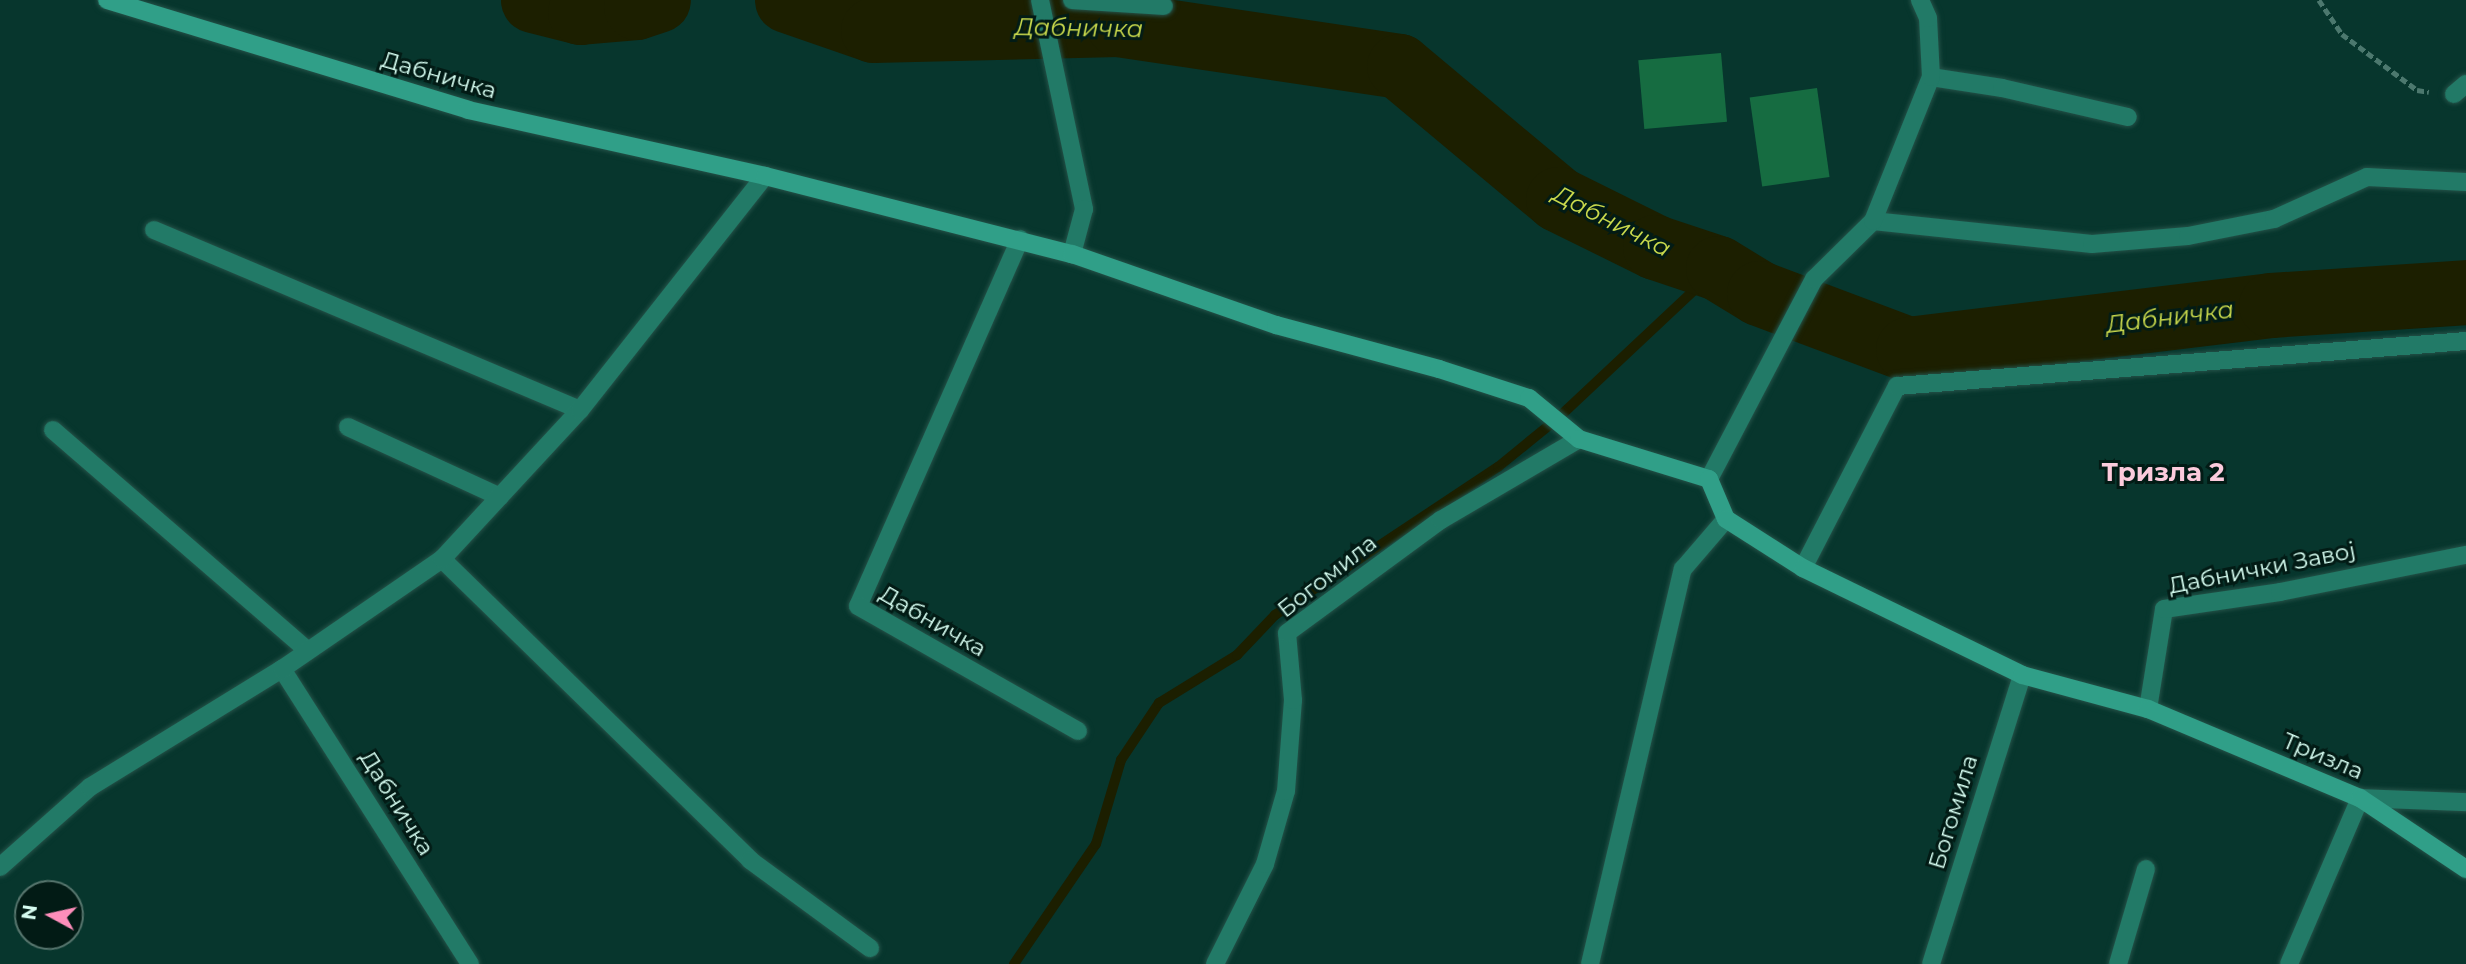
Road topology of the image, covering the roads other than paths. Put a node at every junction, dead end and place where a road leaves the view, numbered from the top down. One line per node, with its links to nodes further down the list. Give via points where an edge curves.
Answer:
1 (107, 0): 8 (street, Дабничка, via 468,110)
2 (1040, 0): 13 (street, via 1084,209)
3 (1072, 0): 5 (street)
4 (1920, 0): 6 (street, via 1928,18)
5 (1164, 6)
6 (1931, 78): 7 (street, via 2002,88); 10 (street)
7 (2128, 117)
8 (765, 176): 12 (street, Дабничка); 15 (street)
9 (2466, 182): 10 (street, via 2367,177 2274,219 2188,236 2092,244)
10 (1874, 220): 19 (street, via 1814,279)
11 (154, 230): 15 (street)
12 (1020, 239): 13 (street, Дабничка); 29 (street, Дабничка, via 858,606)
13 (1072, 254): 18 (street, Дабничка, via 1276,325 1529,398)
14 (2466, 341): 24 (street, via 1897,386)
15 (580, 410): 20 (street)
16 (348, 427): 20 (street)
17 (53, 430): 25 (street)
18 (1579, 439): 19 (street, Дабничка); 37 (street, Богомила, via 1441,520 1287,633 1293,700 1286,790 1265,864)
19 (1709, 479): 21 (street)
20 (500, 497): 23 (street)
21 (1726, 519): 24 (street); 38 (street, via 1683,569)
22 (2466, 555): 28 (street, Дабнички Завој, via 2280,592 2164,609)
23 (442, 559): 25 (street); 35 (street, via 750,860)
24 (1804, 568): 27 (street)
25 (308, 651): 26 (street)
26 (282, 669): 32 (street, via 90,787); 36 (street, Дабничка)
27 (2022, 675): 28 (street); 39 (street, Богомила)
28 (2148, 709): 30 (street, Тризла)
29 (1078, 731)
30 (2360, 798): 31 (street); 34 (street, Тризла); 41 (street)
31 (2466, 802)
32 (0, 867)
33 (2146, 869): 40 (street)
34 (2466, 869)
35 (870, 948)
36 (470, 964)
37 (1215, 964)
38 (1590, 964)
39 (1931, 964)
40 (2118, 964)
41 (2289, 964)

